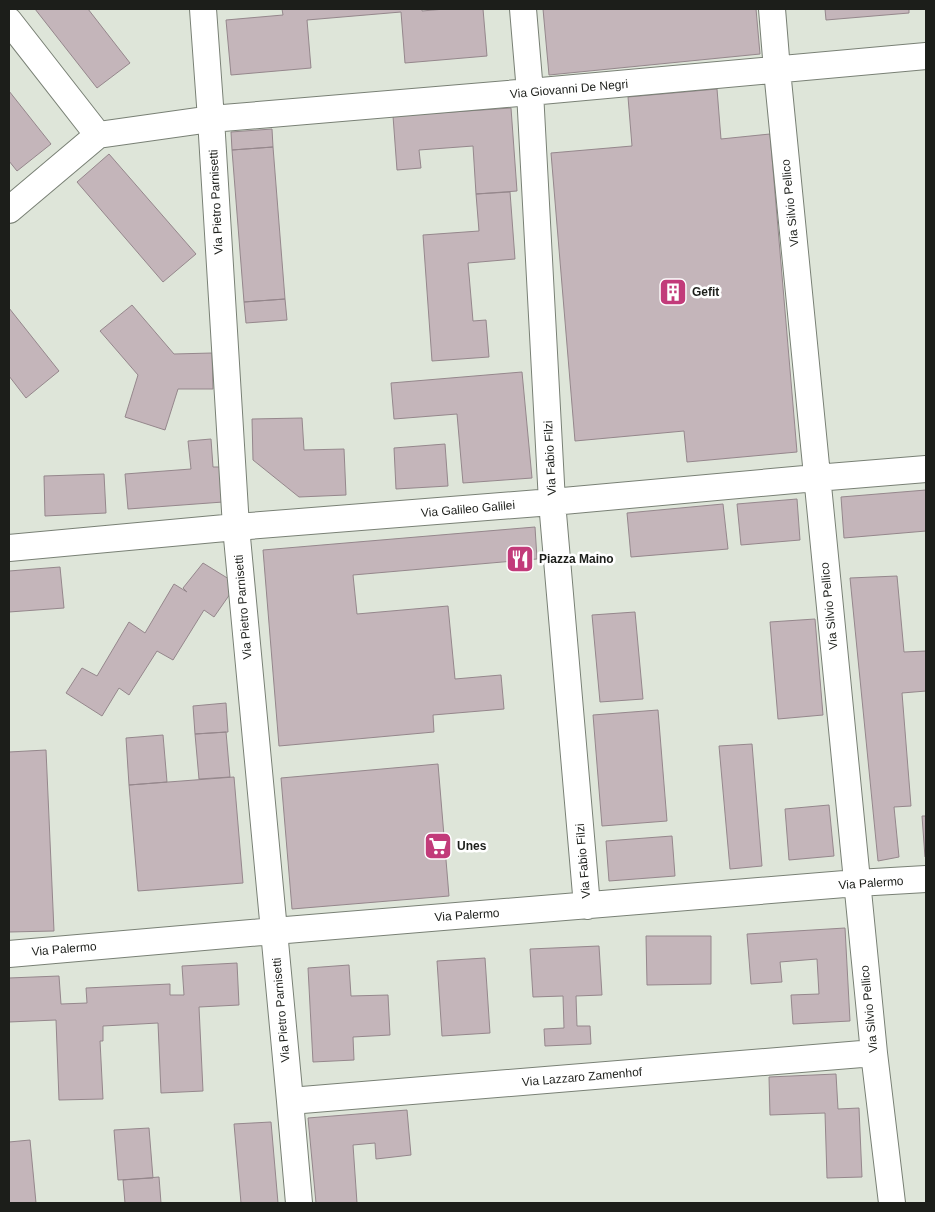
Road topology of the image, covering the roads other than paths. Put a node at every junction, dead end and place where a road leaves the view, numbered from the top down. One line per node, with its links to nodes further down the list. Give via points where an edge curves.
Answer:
1 (203, 9): 8 (street, Via Pietro Parnisetti)
2 (523, 9): 7 (street, Via Fabio Filzi)
3 (772, 9): 6 (street, Via Silvio Pellico)
4 (9, 22): 9 (street)
5 (926, 56): 6 (street, Via Giovanni De Negri)
6 (776, 70): 7 (street, Via Giovanni De Negri); 12 (street, Via Silvio Pellico)
7 (530, 92): 8 (street, Via Giovanni De Negri); 13 (street, Via Fabio Filzi)
8 (212, 119): 9 (street, Via Giovanni De Negri); 14 (street, Via Pietro Parnisetti)
9 (98, 135): 10 (street)
10 (9, 210)
11 (926, 469): 12 (street, Via Galileo Galilei)
12 (816, 478): 13 (street, Via Galileo Galilei); 17 (street, Via Silvio Pellico)
13 (552, 502): 14 (street, Via Galileo Galilei); 18 (street, Via Fabio Filzi)
14 (236, 527): 15 (street, Via Galileo Galilei); 19 (street, Via Pietro Parnisetti)
15 (9, 548)
16 (926, 879): 17 (street, Via Palermo)
17 (857, 884): 18 (street, Via Palermo); 21 (street, Via Silvio Pellico)
18 (587, 906): 19 (street, Via Palermo)
19 (274, 931): 20 (street, Via Palermo); 22 (street, Via Pietro Parnisetti)
20 (9, 954)
21 (874, 1053): 22 (street, Via Lazzaro Zamenhof); 24 (street, Via Silvio Pellico)
22 (290, 1101): 23 (street, Via Pietro Parnisetti)
23 (298, 1203)
24 (892, 1203)

